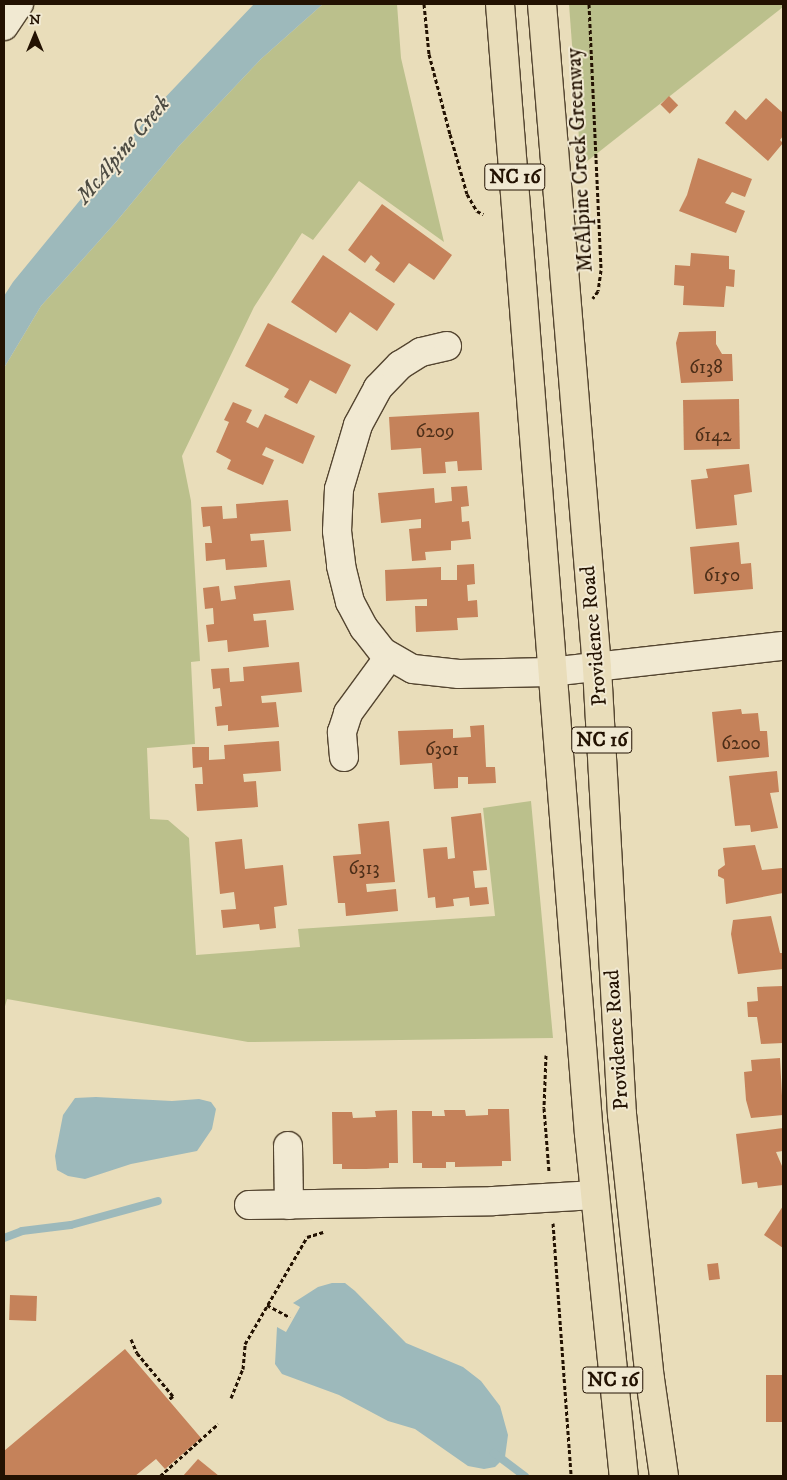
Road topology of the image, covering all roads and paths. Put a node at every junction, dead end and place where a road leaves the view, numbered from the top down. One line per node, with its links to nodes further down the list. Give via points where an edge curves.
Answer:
1 (18, 4): 6 (street)
2 (424, 4): 7 (path, via 429,54 467,194)
3 (500, 4): 13 (main road, Providence Road / NC 16)
4 (542, 4): 12 (main road, Providence Road / NC 16)
5 (589, 4): 8 (path, McAlpine Creek Greenway, via 601,282 594,298)
6 (4, 26)
7 (483, 214)
8 (585, 302)
9 (447, 346): 11 (street, via 421,352 400,365 378,388 358,425 339,489 337,531 350,602 364,628)
10 (783, 646): 12 (street)
11 (389, 657): 13 (street, via 413,669 435,673); 14 (street, via 348,713 342,732)
12 (597, 668): 13 (street); 31 (main road, Providence Road / NC 16, via 622,1114 650,1379)
13 (550, 672): 17 (main road, Providence Road / NC 16)
14 (344, 757)
15 (546, 1055): 18 (path, via 544,1108)
16 (288, 1146): 19 (street)
17 (595, 1195): 18 (street); 30 (main road, Providence Road / NC 16)
18 (551, 1197): 19 (street); 29 (path)
19 (289, 1204): 20 (street)
20 (249, 1205)
21 (330, 1231): 22 (path, via 315,1232 307,1237)
22 (267, 1305): 23 (path); 25 (path, via 245,1344 243,1369)
23 (290, 1318)
24 (131, 1339): 26 (path, via 136,1353 173,1396)
25 (231, 1398)
26 (168, 1400)
27 (218, 1424): 28 (path)
28 (160, 1476)
29 (571, 1476)
30 (624, 1476)
31 (664, 1476)

